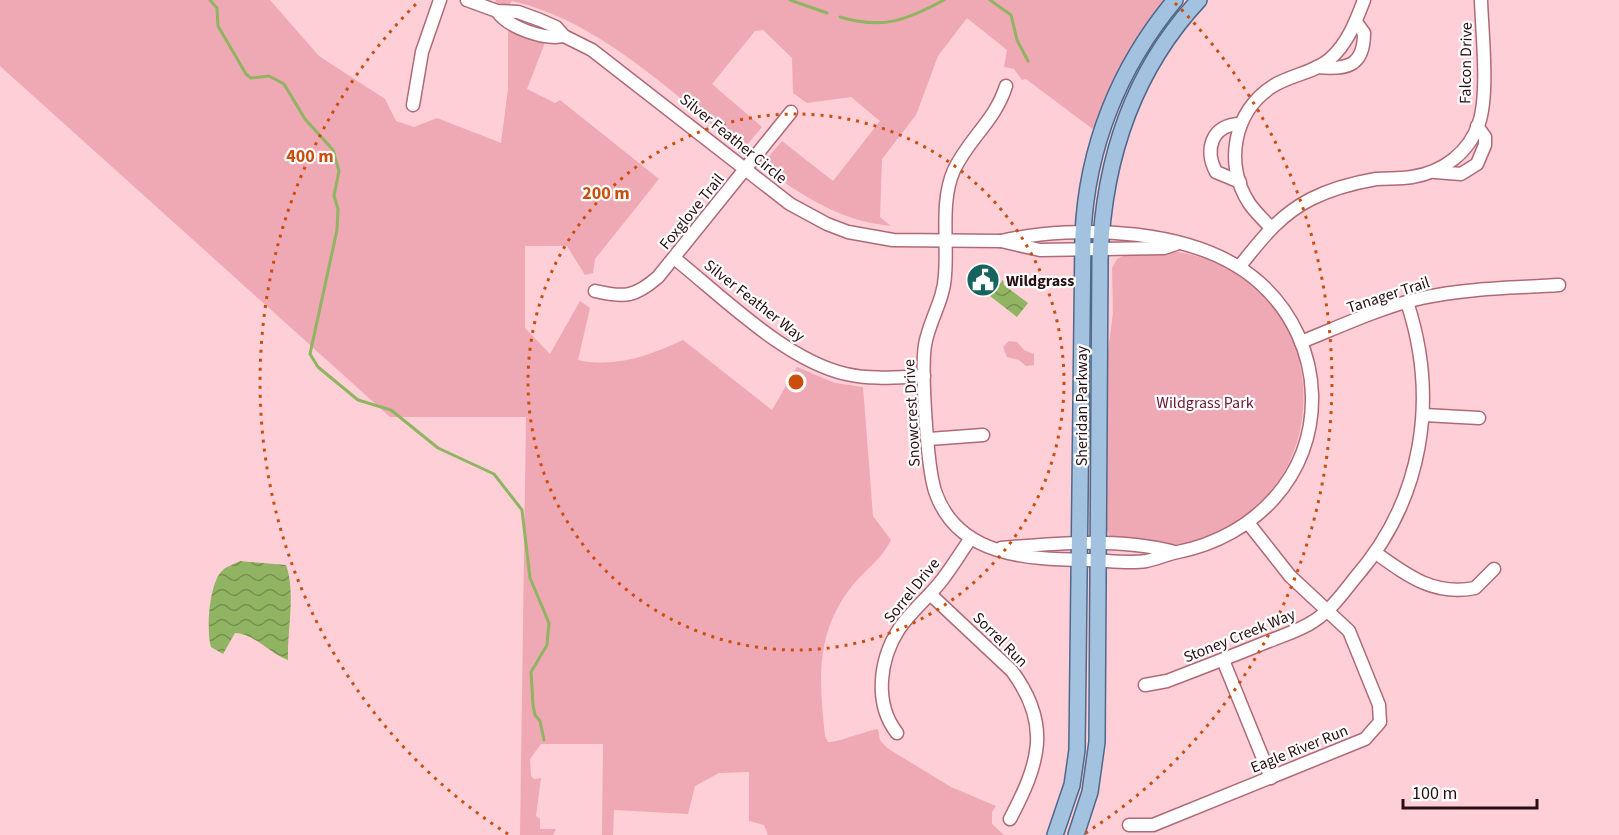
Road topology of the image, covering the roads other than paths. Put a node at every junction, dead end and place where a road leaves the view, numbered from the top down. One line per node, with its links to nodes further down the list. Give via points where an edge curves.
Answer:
1 (440, 0): 10 (street, via 422,52)
2 (467, 0): 14 (street, Silver Feather Circle, via 497,11 518,12 556,27 564,36 610,61)
3 (1175, 0): 19 (main road, Sheridan Parkway, via 1143,42 1113,100 1093,158)
4 (1199, 0): 20 (main road, Sheridan Parkway, via 1154,58 1130,105 1109,168)
5 (1364, 0): 7 (street)
6 (1482, 0): 13 (street, Falcon Drive, via 1482,104)
7 (1356, 22): 8 (street, via 1344,43); 8 (street, via 1364,33 1358,59 1342,69)
8 (1317, 67): 12 (street, via 1274,86 1258,98)
9 (1006, 86): 18 (street, Snowcrest Drive, via 999,107 954,169 947,198)
10 (413, 105)
11 (791, 112): 14 (street, Foxglove Trail)
12 (1241, 124): 16 (street, via 1235,144); 16 (street, via 1225,126 1216,134 1209,153 1216,172)
13 (1477, 126): 15 (street, Falcon Drive, via 1453,161); 15 (street, Falcon Drive, via 1485,137 1485,145 1477,164 1461,174)
14 (746, 169): 18 (street, Silver Feather Circle, via 790,204 827,225 868,237); 22 (street, Foxglove Trail)
15 (1435, 172): 17 (street, Falcon Drive, via 1345,185 1310,200)
16 (1240, 182): 17 (street, via 1248,202)
17 (1270, 227): 23 (street, Falcon Drive)
18 (946, 241): 19 (street, Silver Feather Circle, via 1001,241 1040,250); 28 (street, Snowcrest Drive, via 945,278 925,344)
19 (1083, 241): 20 (street, Silver Feather Circle); 35 (main road, Sheridan Parkway)
20 (1101, 241): 21 (street, Silver Feather Circle, via 1164,248); 36 (main road, Sheridan Parkway)
21 (1176, 244): 23 (street, Snowcrest Drive, via 1219,256)
22 (674, 258): 25 (street, Foxglove Trail, via 658,277 635,294 620,297); 28 (street, Silver Feather Way, via 811,362 863,377)
23 (1239, 267): 27 (street, Snowcrest Drive, via 1273,296)
24 (1559, 285): 26 (street, Tanager Trail, via 1449,293)
25 (595, 291)
26 (1407, 302): 27 (street, Tanager Trail); 29 (street, Stoney Creek Way, via 1423,366)
27 (1301, 342): 33 (street, Snowcrest Drive, via 1312,392 1306,440 1285,487)
28 (924, 376): 32 (street, Snowcrest Drive)
29 (1424, 415): 30 (street); 37 (street, Stoney Creek Way, via 1410,487)
30 (1479, 418)
31 (983, 435): 32 (street)
32 (928, 439): 34 (street, Snowcrest Drive, via 935,492 949,518)
33 (1249, 524): 36 (street, Snowcrest Drive, via 1219,541 1144,561); 40 (street, Eagle River Run, via 1284,568)
34 (971, 538): 35 (street, Snowcrest Drive, via 1033,559); 39 (street, Sorrel Drive)
35 (1079, 552): 36 (street, Snowcrest Drive); 47 (main road, Sheridan Parkway, via 1077,750 1070,792)
36 (1099, 552): 48 (main road, Sheridan Parkway, via 1096,751 1090,792)
37 (1376, 553): 38 (street, via 1414,580 1444,590 1475,588); 40 (street, Stoney Creek Way)
38 (1494, 569)
39 (930, 594): 43 (street, Sorrel Drive, via 899,629 886,657 884,707); 45 (street, Sorrel Run, via 1012,671 1034,712 1038,741 1034,770)
40 (1328, 609): 41 (street, Stoney Creek Way, via 1306,626); 44 (street, Eagle River Run, via 1355,642 1379,705 1380,722 1365,739)
41 (1223, 660): 42 (street, Stoney Creek Way); 44 (street)
42 (1145, 686)
43 (897, 733)
44 (1271, 778): 46 (street, Eagle River Run, via 1153,825)
45 (1010, 819)
46 (1129, 825)
47 (1055, 835)
48 (1076, 835)

